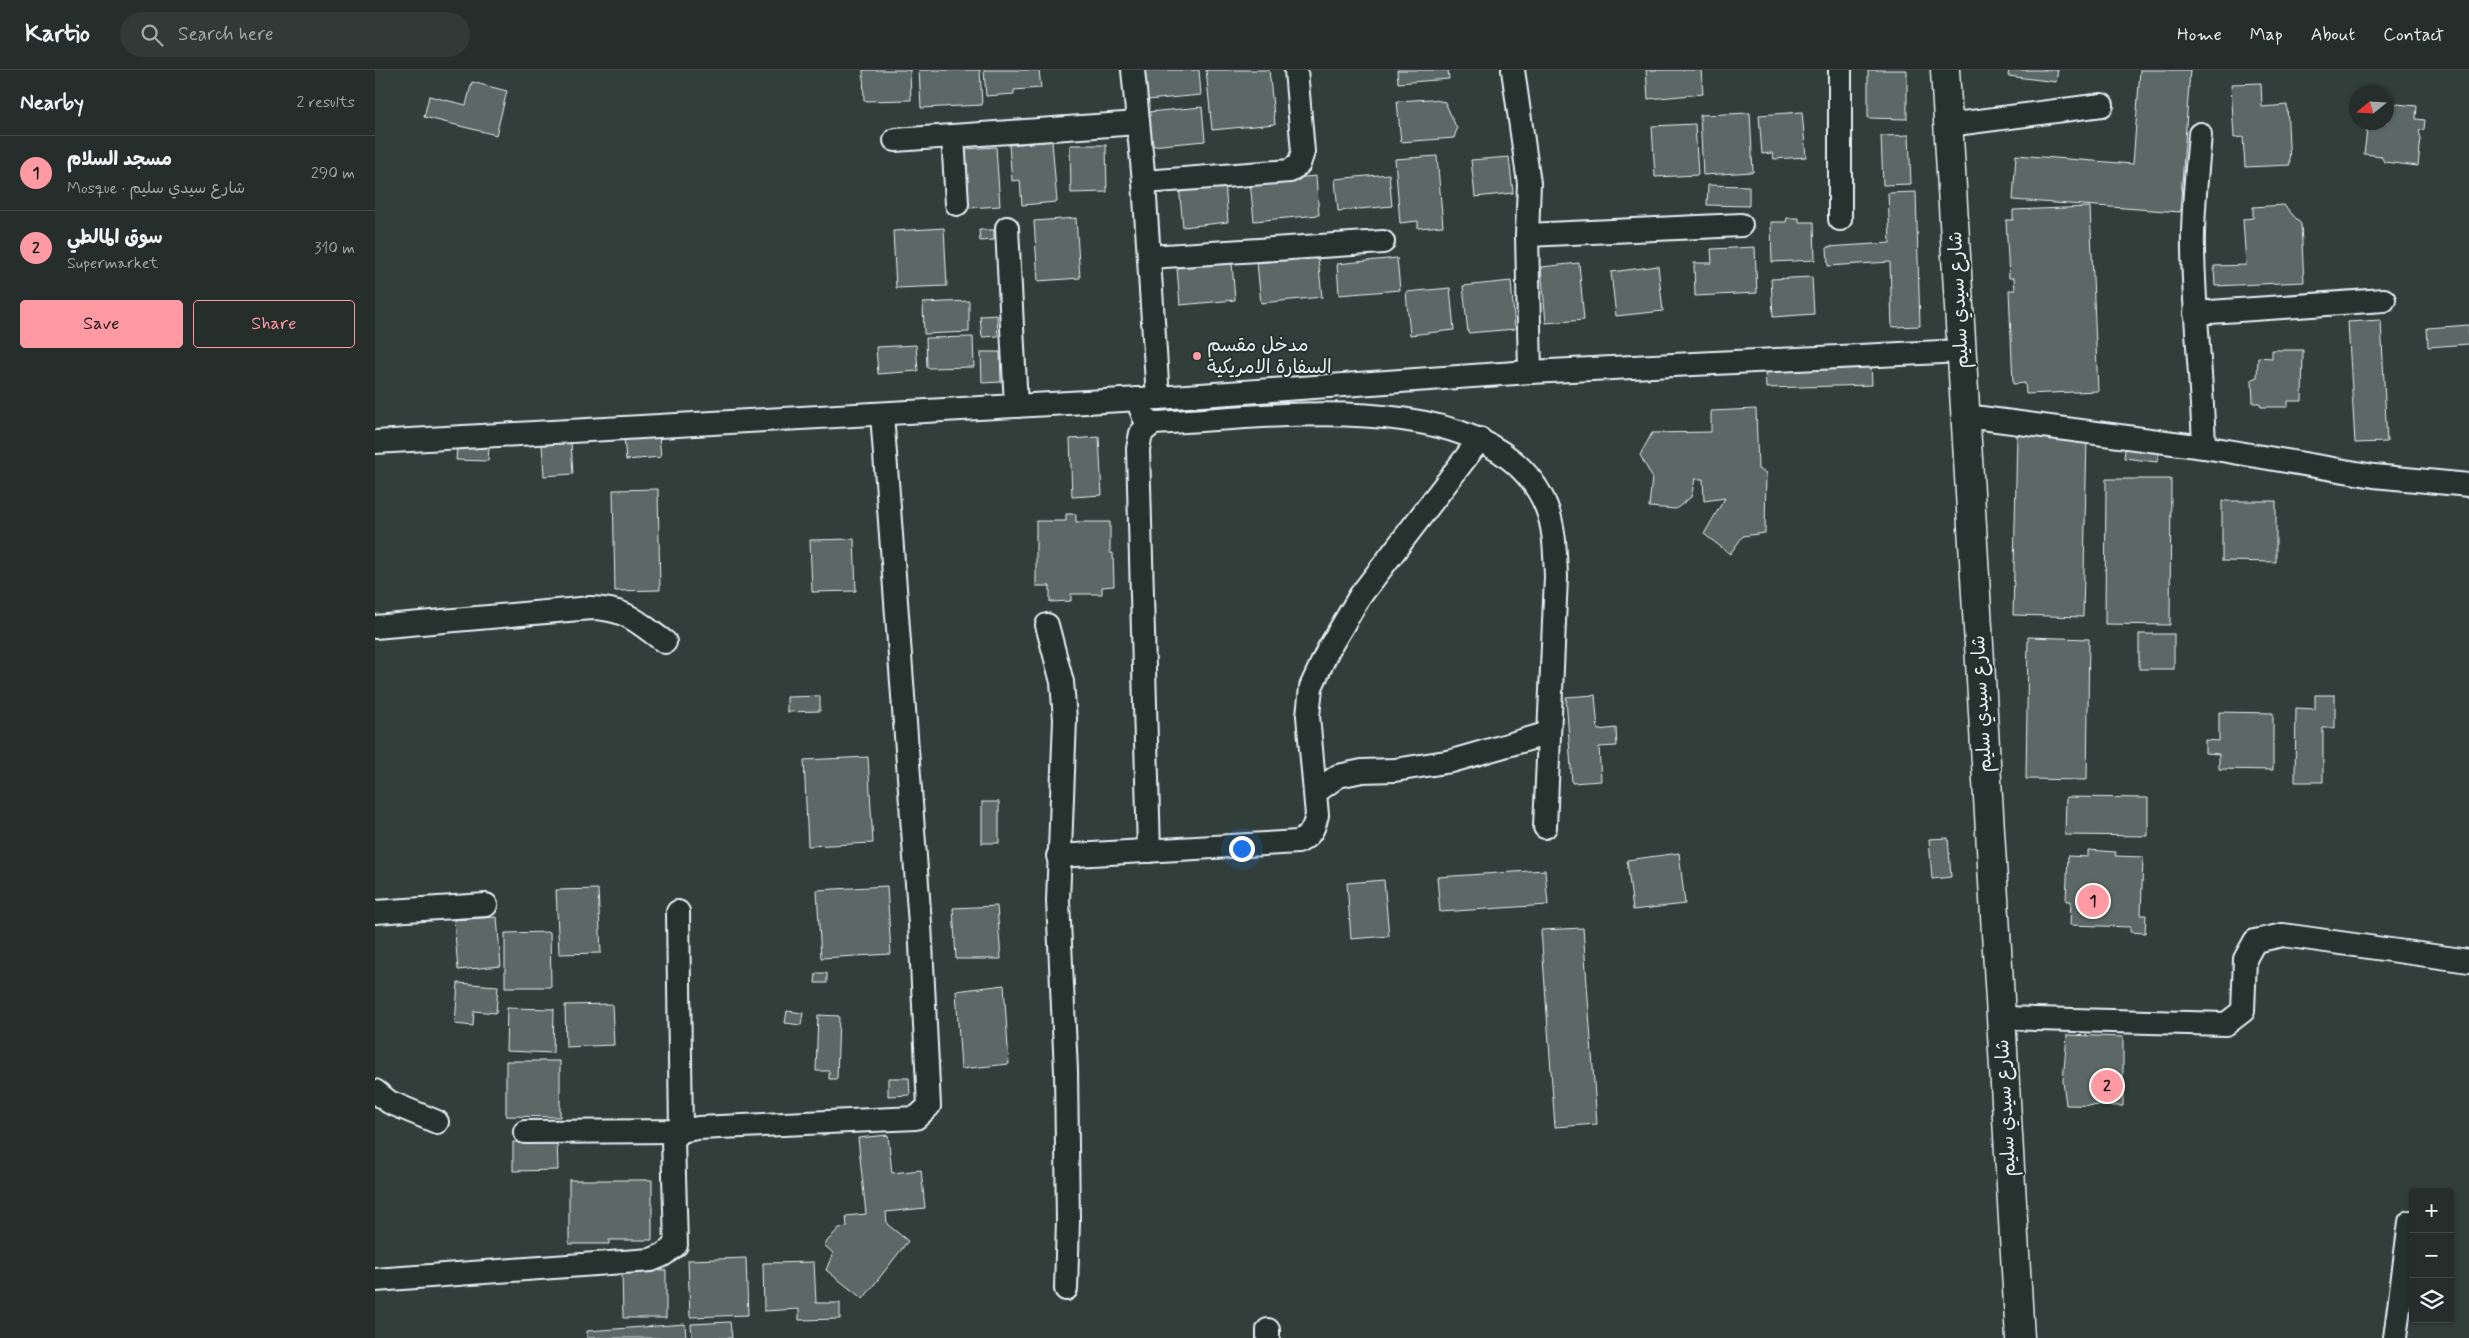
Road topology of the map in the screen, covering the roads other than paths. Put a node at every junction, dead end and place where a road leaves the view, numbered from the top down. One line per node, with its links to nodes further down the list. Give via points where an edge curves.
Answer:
1 (1133, 70): 7 (street)
2 (1296, 70): 12 (street, via 1303,152 1299,164 1290,171)
3 (1513, 70): 17 (street, via 1529,183)
4 (1841, 70): 14 (street)
5 (1945, 70): 8 (main road, شارع سيدي سليم)
6 (2102, 105): 8 (street)
7 (1138, 123): 10 (street); 12 (street)
8 (1948, 125): 22 (main road, شارع سيدي سليم)
9 (2200, 134): 21 (street, via 2193,246)
10 (953, 136): 11 (street); 13 (street)
11 (895, 140)
12 (1144, 182): 19 (street)
13 (957, 204)
14 (1840, 219)
15 (1741, 225): 17 (street)
16 (1007, 228): 25 (street)
17 (1527, 235): 23 (street)
18 (1383, 242): 19 (street)
19 (1149, 257): 24 (street)
20 (2384, 300): 21 (street)
21 (2195, 312): 31 (street)
22 (1962, 351): 23 (street); 27 (main road, شارع سيدي سليم)
23 (1530, 372): 24 (street)
24 (1148, 399): 25 (street); 28 (street, via 1143,417)
25 (1016, 406): 26 (street)
26 (882, 414): 30 (street); 48 (street, via 920,924 929,1106 916,1118)
27 (1966, 416): 31 (street); 45 (main road, شارع سيدي سليم)
28 (1153, 423): 29 (street, via 1334,412 1450,428); 39 (street, via 1141,433 1138,449)
29 (1480, 439): 36 (street, via 1517,463 1546,505 1550,517 1556,577); 37 (street, via 1360,596 1325,657 1311,687 1308,709)
30 (375, 442)
31 (2204, 447): 32 (street, via 2374,476)
32 (2469, 485)
33 (1047, 625): 40 (street, via 1062,682 1065,719)
34 (375, 627): 35 (street, via 573,609 613,609 627,614)
35 (665, 642)
36 (1549, 734): 37 (street, via 1452,761 1338,776); 38 (street)
37 (1315, 792): 39 (street, via 1317,815 1314,828 1298,842)
38 (1545, 828)
39 (1149, 851): 40 (street)
40 (1059, 856): 52 (street, via 1066,1071)
41 (487, 905): 42 (street)
42 (375, 912)
43 (678, 912): 48 (street)
44 (2469, 961): 45 (street, via 2283,936 2255,941 2245,958 2243,1011 2226,1024)
45 (2001, 1018): 53 (main road, شارع سيدي سليم)
46 (375, 1091): 47 (street, via 389,1102)
47 (437, 1122)
48 (681, 1131): 49 (street); 51 (street, via 673,1140 676,1245 651,1260)
49 (525, 1132)
50 (2409, 1230): 54 (street)
51 (375, 1280)
52 (1066, 1288)
53 (2020, 1338)
54 (2395, 1338)

